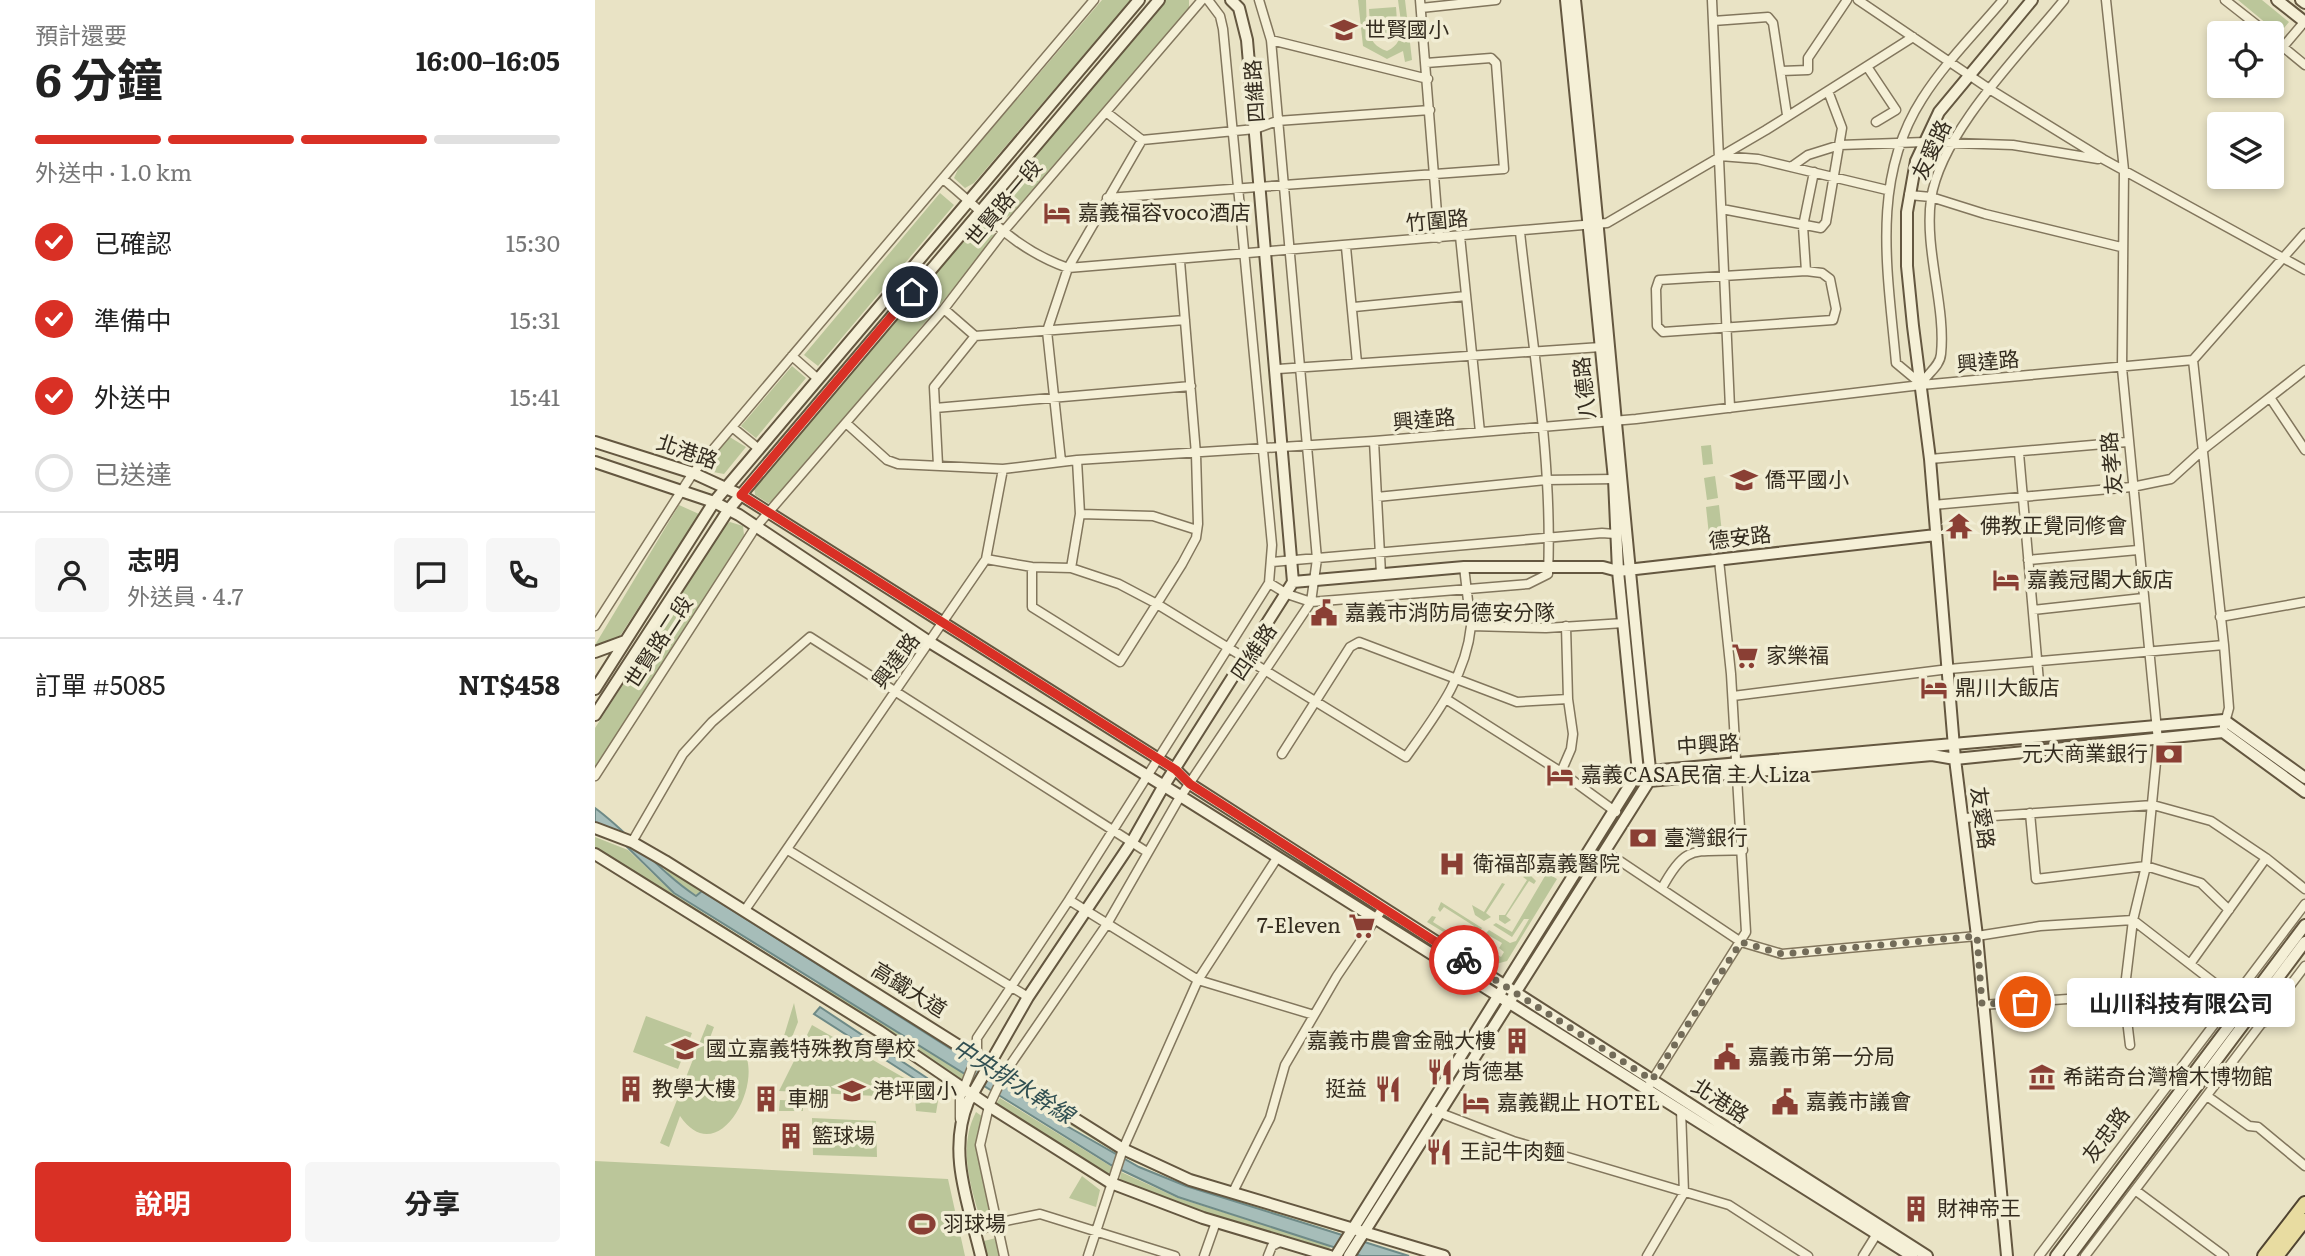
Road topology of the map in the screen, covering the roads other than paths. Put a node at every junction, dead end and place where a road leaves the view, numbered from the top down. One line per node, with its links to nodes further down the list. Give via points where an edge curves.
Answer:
1 (1139, 0): 64 (street, 世賢路一段)
2 (1159, 0): 66 (street, 世賢路一段)
3 (1202, 0): 38 (street, 世賢路一段)
4 (1208, 0): 43 (street, 四維路, via 1223,29)
5 (1231, 0): 42 (street, 四維路, via 1239,8 1247,40)
6 (1259, 0): 25 (street, 四維路)
7 (1496, 0): 20 (street)
8 (1566, 0): 67 (street, 八德路)
9 (1575, 0): 67 (street, 八德路)
10 (1712, 0): 21 (street)
11 (1847, 0): 32 (street, via 1808,58 1808,70)
12 (1858, 0): 24 (street)
13 (2003, 0): 28 (street, 友愛路)
14 (2032, 0): 33 (street, 友愛路)
15 (2064, 0): 35 (street, 友愛路)
16 (2106, 0): 52 (street, 友孝路)
17 (2225, 0): 22 (street)
18 (2277, 0): 23 (street)
19 (1090, 1): 56 (street)
20 (1421, 4): 29 (street)
21 (1713, 21): 32 (street, via 1768,17); 49 (street)
22 (2252, 21)
23 (2305, 21): 26 (street)
24 (1913, 37): 28 (street); 31 (street, 竹圍路)
25 (1271, 40): 34 (street); 40 (street, 四維路)
26 (2284, 46)
27 (2284, 48): 30 (street)
28 (1951, 62): 33 (street); 46 (street, 友愛路, via 1921,100)
29 (1426, 64): 34 (street); 53 (street, via 1491,58 1496,64 1504,169)
30 (2305, 65)
31 (1868, 68): 36 (street, 竹圍路); 41 (street, via 1896,110)
32 (1781, 71): 39 (street)
33 (1970, 75): 35 (street); 45 (street, 友愛路, via 1939,112)
34 (1428, 79): 37 (street)
35 (1991, 90): 47 (street, 友愛路); 50 (street)
36 (1828, 91): 39 (street, 竹圍路); 48 (street, via 1842,128)
37 (1430, 110): 40 (street); 53 (street)
38 (1106, 112): 44 (street); 69 (street, 世賢路一段)
39 (1787, 115): 49 (street, 竹圍路)
40 (1277, 121): 42 (street); 57 (street, 四維路)
41 (1876, 121)
42 (1255, 129): 43 (street); 58 (street, 四維路)
43 (1232, 131): 44 (street); 59 (street, 四維路)
44 (1142, 140): 63 (street)
45 (1925, 142): 46 (street); 47 (street); 61 (street, 友愛路)
46 (1901, 144): 48 (street); 60 (street, 友愛路)
47 (1951, 144): 50 (street, via 2013,145); 62 (street, 友愛路)
48 (1840, 145): 51 (street, via 1808,155); 55 (street)
49 (1720, 156): 51 (street); 65 (street); 67 (street, 竹圍路, via 1612,220)
50 (2103, 159): 52 (street)
51 (1790, 167): 54 (street)
52 (2124, 170): 75 (street, 友孝路); 79 (street)
53 (1434, 172): 57 (street); 73 (street)
54 (1814, 172): 55 (street); 68 (street)
55 (1834, 177): 60 (street); 68 (street, via 1826,222 1821,228)
56 (943, 179): 64 (street, 竹圍路); 95 (street)
57 (1281, 184): 58 (street); 76 (street, 四維路)
58 (1260, 186): 59 (street); 77 (street, 四維路)
59 (1238, 187): 63 (street); 78 (street, 四維路)
60 (1887, 190): 103 (street, 友愛路, via 1885,222 1896,363)
61 (1909, 195): 62 (street); 103 (street, 友愛路, via 1907,266)
62 (1931, 197): 75 (street); 103 (street, 友愛路, via 1929,224 1941,356)
63 (1107, 198): 81 (street)
64 (969, 200): 66 (street, 竹圍路); 102 (street, 世賢路一段)
65 (1722, 209): 68 (street); 84 (street)
66 (981, 211): 69 (street, 竹圍路); 137 (street, 世賢路一段)
67 (1594, 225): 70 (street, 竹圍路); 92 (street, 八德路); 109 (street, 八德路)
68 (1803, 226): 83 (street)
69 (1003, 232): 81 (street, 竹圍路, via 1038,258); 87 (street, 世賢路一段)
70 (1520, 232): 72 (street, 竹圍路); 93 (street)
71 (2305, 233): 79 (street)
72 (1460, 236): 73 (street, 竹圍路); 85 (street)
73 (1439, 238): 74 (street, 竹圍路)
74 (1346, 247): 76 (street, 竹圍路); 86 (street)
75 (2121, 247): 99 (street, 友孝路)
76 (1288, 251): 77 (street, 竹圍路); 98 (street, 四維路)
77 (1266, 253): 78 (street, 竹圍路); 100 (street, 四維路)
78 (1244, 256): 80 (street, 竹圍路); 119 (street, 四維路)
79 (2283, 258): 82 (street); 96 (street)
80 (1180, 261): 81 (street, 竹圍路); 88 (street)
81 (1068, 268): 90 (street)
82 (2305, 270)
83 (1806, 271): 84 (street); 89 (street, via 1830,279 1836,309 1833,320)
84 (1723, 276): 89 (street); 89 (street, via 1659,281 1656,310 1657,326 1663,332)
85 (1466, 296): 86 (street); 94 (street)
86 (1354, 307): 97 (street)
87 (944, 309): 91 (street); 110 (street, 世賢路一段)
88 (1185, 320): 90 (street); 104 (street)
89 (1725, 329): 108 (street)
90 (1047, 331): 91 (street); 105 (street)
91 (975, 336): 107 (street, via 935,387)
92 (1601, 347): 93 (street); 109 (street, 八德路)
93 (1533, 352): 94 (street); 111 (street)
94 (1472, 355): 97 (street); 113 (street)
95 (792, 356): 102 (street); 112 (street)
96 (2193, 360): 99 (street, 興達路); 120 (street)
97 (1357, 363): 98 (street)
98 (1298, 367): 100 (street); 117 (street, 四維路)
99 (2122, 368): 103 (street, 興達路); 116 (street, 友孝路)
100 (1278, 369): 118 (street, 四維路)
101 (2305, 370): 106 (street)
102 (818, 379): 121 (street, 世賢路一段)
103 (1921, 385): 108 (street, 興達路); 125 (street, 友愛路)
104 (1191, 386): 105 (street); 124 (street)
105 (1054, 399): 107 (street); 127 (street)
106 (2271, 399): 120 (street); 122 (street)
107 (936, 408): 129 (street)
108 (1730, 408): 109 (street, 興達路)
109 (1613, 421): 111 (street, 興達路); 132 (street, 八德路); 162 (street, 八德路)
110 (846, 423): 129 (street, via 887,460); 143 (street, 世賢路一段)
111 (1541, 426): 113 (street, 興達路); 133 (street)
112 (732, 427): 121 (street); 131 (street)
113 (1480, 432): 114 (street, 興達路)
114 (1374, 441): 117 (street, 興達路); 138 (street)
115 (595, 442): 131 (street, 北港路)
116 (2127, 442): 123 (street); 135 (street, 友孝路)
117 (1307, 444): 118 (street, 興達路); 153 (street, 四維路)
118 (1284, 446): 119 (street, 興達路); 156 (street, 四維路)
119 (1263, 447): 124 (street, 興達路); 157 (street, 四維路)
120 (2205, 448): 135 (street, via 2171,479); 174 (street)
121 (759, 449): 134 (street, 世賢路一段)
122 (2305, 450)
123 (2019, 453): 125 (street); 139 (street)
124 (1196, 454): 126 (street, 興達路); 146 (street)
125 (1930, 459): 141 (street, 友愛路)
126 (1077, 460): 127 (street, 興達路); 144 (street)
127 (1061, 461): 130 (street, 興達路)
128 (595, 462): 136 (street, 北港路)
129 (938, 465): 130 (street)
130 (1003, 469): 152 (street, 興達路)
131 (693, 473): 134 (street, 北港路); 136 (street)
132 (1614, 479): 133 (street); 147 (street, 八德路)
133 (1546, 480): 138 (street); 149 (street)
134 (727, 487): 137 (street, 北港路); 140 (street, 世賢路一段)
135 (2132, 487): 139 (street); 150 (street, 友孝路)
136 (680, 491): 140 (street, 北港路); 177 (street)
137 (741, 495): 142 (street, 世賢路一段); 143 (street, 北港路)
138 (1377, 496): 151 (street)
139 (2023, 496): 141 (street); 155 (street)
140 (714, 502): 142 (street, 北港路); 180 (street, 世賢路二段)
141 (1933, 505): 148 (street, 友愛路)
142 (729, 509): 145 (street, 北港路); 198 (street, 世賢路二段)
143 (768, 512): 145 (street, 世賢路一段); 176 (street, 北港路)
144 (1080, 514): 146 (street, via 1153,516); 160 (street)
145 (755, 528): 181 (street, 北港路); 213 (street, 世賢路二段)
146 (1197, 530): 172 (street)
147 (1615, 534): 149 (street); 162 (street, 八德路)
148 (1936, 535): 154 (street, 德安路); 188 (street, 友愛路)
149 (1550, 538): 151 (street); 161 (street)
150 (2138, 550): 155 (street); 169 (street, 友孝路)
151 (1383, 554): 153 (street); 163 (street)
152 (986, 559): 158 (street); 176 (street, 興達路)
153 (1317, 559): 156 (street); 164 (street, 四維路)
154 (1719, 560): 162 (street, 德安路); 194 (street)
155 (2028, 560): 173 (street)
156 (1292, 561): 157 (street); 165 (street, 四維路)
157 (1272, 562): 166 (street, 四維路)
158 (1032, 567): 160 (street); 172 (street, via 1032,607 1120,662)
159 (1464, 567): 161 (street, 德安路); 163 (street, 德安路); 167 (street)
160 (1071, 568): 172 (street, via 1119,584)
161 (1549, 568): 162 (street, 德安路); 167 (street, via 1548,574 1528,584)
162 (1623, 570): 175 (street, 八德路); 208 (street, 八德路)
163 (1381, 574): 164 (street, 德安路)
164 (1315, 579): 165 (street, 德安路); 171 (street, 四維路)
165 (1293, 582): 168 (street, 四維路)
166 (1269, 583): 168 (street); 183 (street, 四維路)
167 (1466, 590): 171 (street); 178 (street)
168 (1287, 594): 171 (street); 186 (street, 四維路)
169 (2143, 598): 173 (street); 184 (street, 友孝路)
170 (2305, 601): 174 (street)
171 (1311, 602): 189 (street, 四維路)
172 (1157, 604): 183 (street)
173 (2033, 610): 187 (street)
174 (2220, 617): 182 (street)
175 (1624, 623): 179 (street); 211 (street, 八德路)
176 (944, 624): 181 (street, 興達路); 205 (street, 北港路)
177 (595, 626)
178 (1471, 626): 179 (street); 190 (street, via 1469,648)
179 (1566, 626): 196 (street)
180 (625, 642): 185 (street); 191 (street, 世賢路二段)
181 (931, 643): 192 (street, 興達路); 212 (street, 北港路)
182 (2224, 645): 184 (street); 199 (street, via 2229,708)
183 (1229, 648): 186 (street); 205 (street, 四維路)
184 (2148, 651): 187 (street); 200 (street, 友孝路)
185 (595, 652)
186 (1245, 659): 189 (street); 209 (street, 四維路)
187 (2038, 660): 188 (street); 193 (street)
188 (1949, 669): 194 (street); 203 (street, 友愛路)
189 (1264, 670): 197 (street); 216 (street, 四維路)
190 (1456, 681): 195 (street); 196 (street, via 1517,702); 197 (street, via 1359,642 1350,647)
191 (595, 689)
192 (895, 690): 224 (street); 227 (street, via 810,637 712,722 683,754); 228 (street, 興達路)
193 (2040, 693)
194 (1733, 696): 207 (street)
195 (1446, 699): 197 (street, via 1406,757); 210 (street)
196 (1568, 699): 210 (street, via 1573,734)
197 (1314, 700): 204 (street)
198 (595, 715)
199 (2224, 720): 200 (street, 中興路); 201 (street); 214 (street)
200 (2157, 727): 202 (street, 友孝路); 203 (street, 中興路)
201 (2223, 732): 202 (street, 中興路); 218 (street)
202 (2158, 741): 206 (street, 中興路); 220 (street, 友孝路)
203 (1954, 745): 206 (street, 友愛路); 207 (street, 中興路)
204 (1282, 754)
205 (1156, 758): 209 (street, 北港路); 212 (street, 四維路)
206 (1955, 759): 207 (street, 中興路, via 1932,755); 223 (street, 友愛路)
207 (1735, 768): 208 (street, 中興路); 215 (street, 中興路); 229 (street)
208 (1650, 769): 211 (street, 中興路); 215 (street, 八德路)
209 (1176, 770): 216 (street, 北港路); 217 (street, 四維路)
210 (1561, 772): 221 (street)
211 (1638, 772): 215 (street); 221 (street)
212 (1145, 775): 217 (street, 北港路); 224 (street, 四維路)
213 (595, 776)
214 (2305, 778)
215 (1649, 781): 230 (street)
216 (1190, 784): 219 (street, 四維路); 240 (street, 北港路)
217 (1163, 788): 219 (street, 北港路); 226 (street, 四維路)
218 (2305, 792)
219 (1182, 797): 231 (street, 四維路); 233 (street, 北港路)
220 (2153, 804): 222 (street); 234 (street, via 2211,821); 235 (street, 友孝路)
221 (1616, 812): 254 (street)
222 (2030, 813): 223 (street); 235 (street, via 2036,879)
223 (1964, 818): 248 (street, 友愛路)
224 (1113, 827): 226 (street); 238 (street, 四維路)
225 (595, 828): 227 (street, 高鐵大道)
226 (1133, 841): 231 (street); 243 (street, 四維路)
227 (632, 842): 241 (street, 高鐵大道)
228 (788, 850): 241 (street, 興達路); 255 (street)
229 (1743, 850): 236 (street, via 1685,854); 249 (street, via 1746,932)
230 (1605, 851): 236 (street); 256 (street)
231 (1147, 852): 246 (street, 四維路)
232 (595, 854): 271 (street)
233 (1277, 858): 244 (street, 北港路); 253 (street)
234 (2266, 858): 237 (street); 242 (street)
235 (2145, 866): 242 (street, via 2200,883); 245 (street, 友孝路)
236 (1662, 888): 249 (street)
237 (2305, 889)
238 (1069, 900): 243 (street); 255 (street, 四維路)
239 (2305, 904): 260 (street, 友忠路)
240 (1383, 908): 244 (street); 254 (street, 北港路)
241 (745, 910): 267 (street, 高鐵大道)
242 (2229, 910): 251 (street)
243 (1088, 911): 246 (street); 258 (street, 四維路)
244 (1376, 919): 259 (street, 北港路); 264 (street)
245 (2133, 920): 248 (street, via 2040,926); 251 (street); 257 (street, 友孝路)
246 (1107, 924): 253 (street); 269 (street, 四維路)
247 (2305, 925): 263 (street, 友忠路)
248 (1977, 936): 249 (street, via 1782,954); 261 (street, 友愛路)
249 (1741, 942): 270 (street)
250 (2305, 942): 263 (street, 友忠路)
251 (2190, 964): 260 (street)
252 (2305, 966): 265 (street)
253 (1198, 980): 264 (street); 276 (street)
254 (1504, 985): 256 (street, 北港路); 259 (street)
255 (1011, 988): 258 (street); 267 (street, 四維路, via 977,1038)
256 (1516, 993): 262 (street); 270 (street, 北港路)
257 (2124, 995): 261 (street); 266 (street, 友孝路)
258 (1028, 997): 268 (street, 四維路)
259 (1496, 997): 262 (street, 北港路); 274 (street)
260 (2233, 997): 263 (street); 307 (street, 友忠路)
261 (1982, 1004): 306 (street, 友愛路)
262 (1509, 1005): 270 (street, 北港路); 274 (street)
263 (2249, 1010): 265 (street); 308 (street, 友忠路); 309 (street, 友忠路)
264 (1314, 1015): 280 (street, via 1285,1065 1270,1118)
265 (2265, 1021): 272 (street)
266 (2130, 1045)
267 (977, 1055): 268 (street, 高鐵大道); 271 (street, 四維路)
268 (988, 1063): 269 (street, 高鐵大道); 271 (street, 四維路)
269 (1004, 1074): 273 (street, 四維路); 276 (street, 高鐵大道)
270 (1650, 1084): 275 (street, 北港路); 286 (street, 北港路)
271 (970, 1087): 273 (street); 288 (street, 四維路, via 960,1120 959,1160)
272 (2207, 1096): 277 (street, via 2258,1128); 279 (street)
273 (990, 1103): 278 (street); 285 (street, 四維路, via 980,1145)
274 (1434, 1110): 281 (street, via 1513,1141); 289 (street)
275 (1681, 1110): 281 (street); 286 (street, 北港路)
276 (1122, 1152): 278 (street); 280 (street, 高鐵大道)
277 (2305, 1166)
278 (1113, 1178): 284 (street); 287 (street)
279 (2135, 1189): 310 (street); 311 (street)
280 (1233, 1192): 289 (street, 高鐵大道)
281 (1684, 1194): 301 (street); 302 (street, via 1729,1205)
282 (2305, 1203): 312 (main road)
283 (2305, 1220): 313 (main road)
284 (1216, 1222): 290 (street); 295 (street)
285 (996, 1223): 287 (street, via 1040,1214); 288 (street); 292 (street, 四維路)
286 (1878, 1230): 303 (street); 304 (street, 北港路); 305 (street, 北港路)
287 (1095, 1231): 293 (street); 294 (street)
288 (976, 1232): 291 (street, 四維路)
289 (1359, 1233): 298 (street); 299 (street); 300 (street, 高鐵大道)
290 (1283, 1241): 296 (street, via 1272,1245); 297 (street)
291 (981, 1256)
292 (1004, 1256)
293 (1088, 1256)
294 (1175, 1256)
295 (1203, 1256)
296 (1268, 1256)
297 (1329, 1256)
298 (1336, 1256)
299 (1349, 1256)
300 (1444, 1256)
301 (1647, 1256)
302 (1808, 1256)
303 (1863, 1256)
304 (1912, 1256)
305 (1927, 1256)
306 (2007, 1256)
307 (2039, 1256)
308 (2056, 1256)
309 (2070, 1256)
310 (2085, 1256)
311 (2224, 1256)
312 (2265, 1256)
313 (2277, 1256)

